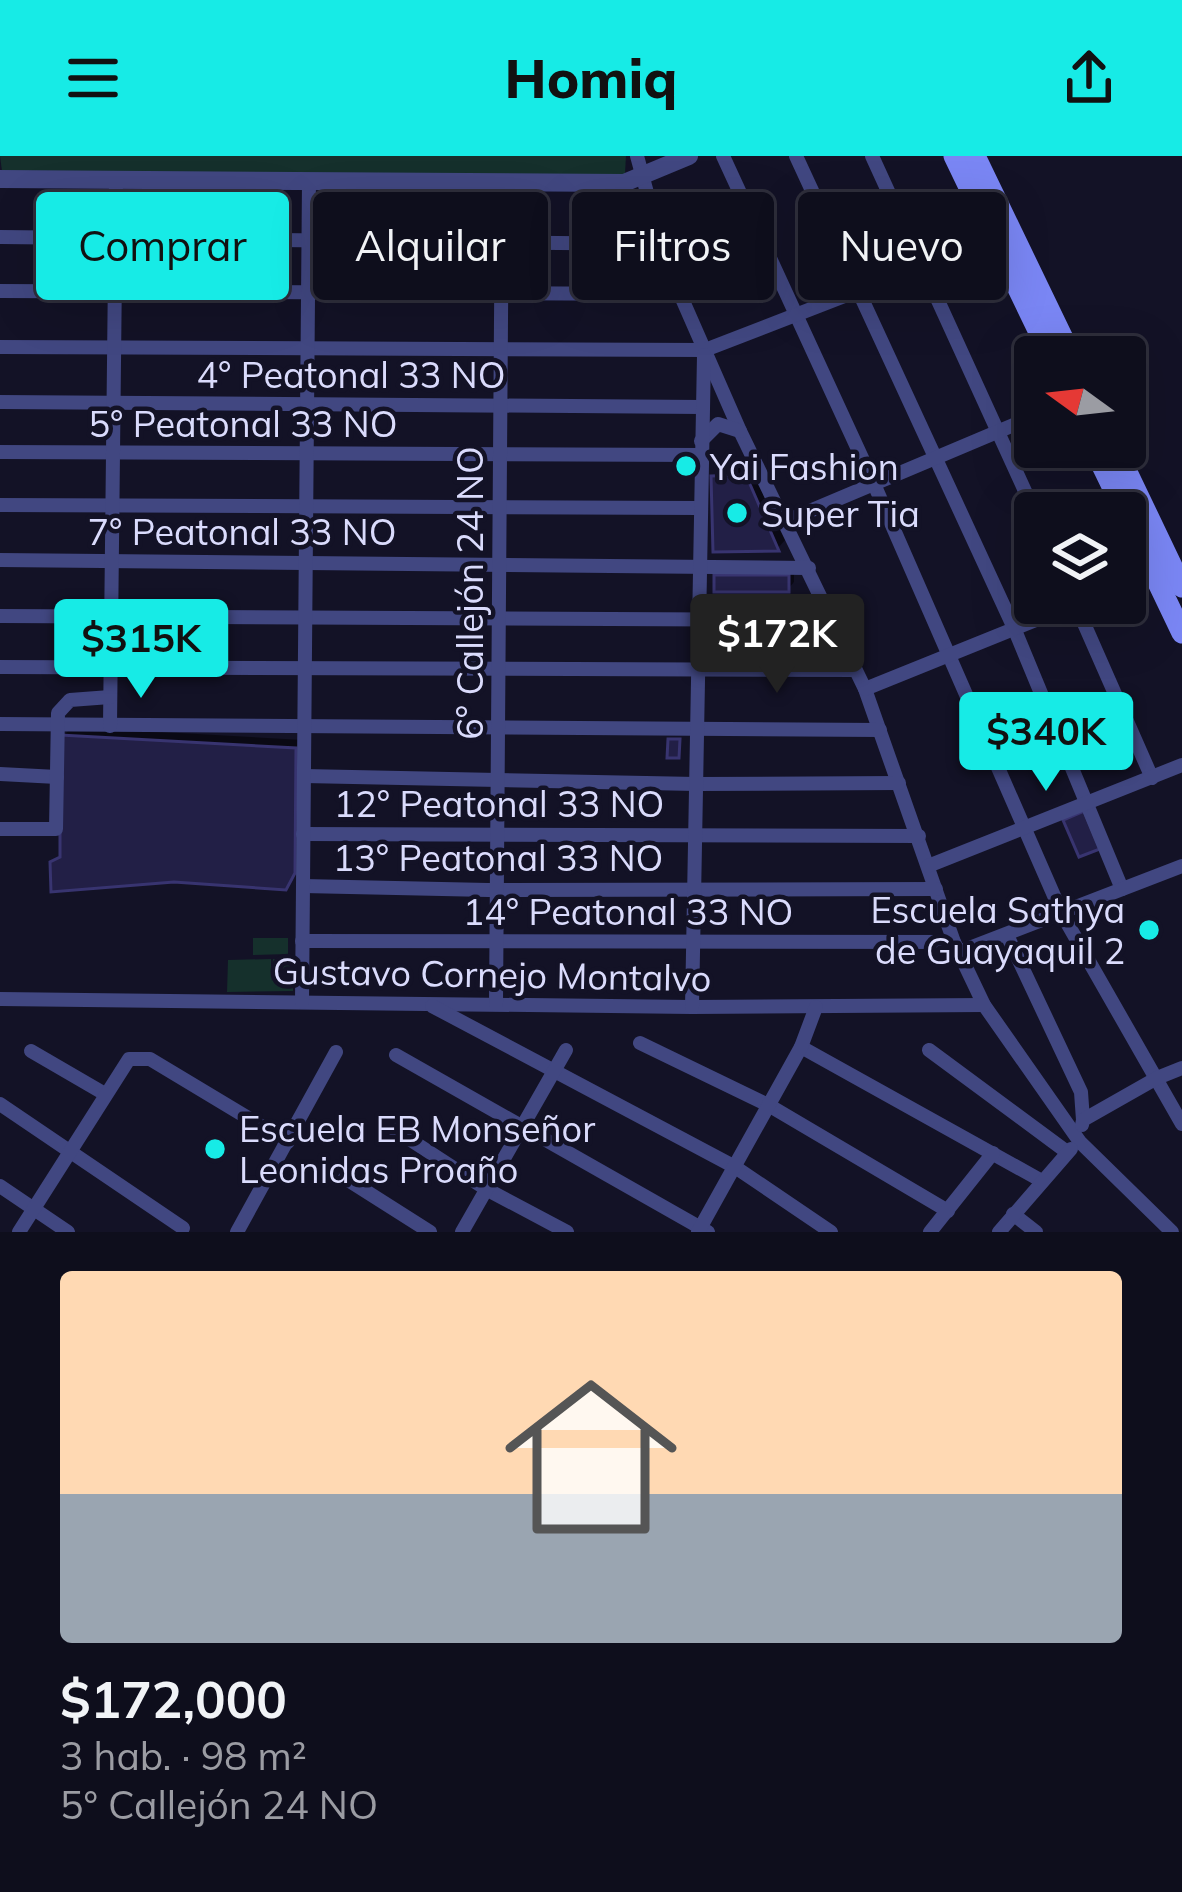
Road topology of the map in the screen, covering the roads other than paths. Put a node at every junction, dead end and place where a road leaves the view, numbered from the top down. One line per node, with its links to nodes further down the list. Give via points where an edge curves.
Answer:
1 (637, 156): 8 (street)
2 (689, 156): 8 (street)
3 (723, 156): 36 (street)
4 (796, 156): 16 (street)
5 (872, 156): 17 (street)
6 (954, 156): 18 (main road)
7 (975, 156): 38 (main road)
8 (641, 178): 12 (street); 15 (street)
9 (0, 179): 10 (street)
10 (116, 180): 11 (street); 13 (street)
11 (309, 182): 12 (street); 22 (street)
12 (502, 183): 14 (street, 6° Callejón 24 NO)
13 (116, 192)
14 (502, 192)
15 (645, 192)
16 (813, 192)
17 (890, 192)
18 (972, 192)
19 (0, 236): 20 (street)
20 (36, 236)
21 (289, 238): 22 (street)
22 (310, 238): 23 (street); 28 (street)
23 (313, 238)
24 (1006, 263): 37 (main road)
25 (0, 291): 26 (street)
26 (36, 291)
27 (289, 292): 28 (street)
28 (308, 292): 29 (street); 41 (street)
29 (313, 292)
30 (115, 300): 40 (street)
31 (501, 300): 43 (street, 6° Callejón 24 NO)
32 (683, 300): 42 (street)
33 (834, 300): 36 (street)
34 (865, 300): 57 (street)
35 (940, 300): 51 (street)
36 (796, 315): 42 (street); 59 (street)
37 (1041, 336)
38 (1062, 336)
39 (0, 347): 40 (street)
40 (114, 348): 41 (street); 45 (street)
41 (308, 350): 43 (street); 46 (street)
42 (705, 350): 43 (street); 48 (street); 50 (street)
43 (501, 351): 47 (street, 6° Callejón 24 NO)
44 (0, 402): 45 (street, 4° Peatonal 33 NO)
45 (114, 402): 46 (street, 4° Peatonal 33 NO); 54 (street)
46 (308, 404): 47 (street, 4° Peatonal 33 NO); 55 (street)
47 (501, 405): 48 (street, 4° Peatonal 33 NO); 56 (street, 6° Callejón 24 NO)
48 (702, 406): 52 (street)
49 (1014, 424): 51 (street)
50 (740, 430): 52 (street, 5° Peatonal 33 NO, via 718,424); 66 (street)
51 (998, 430): 57 (street); 60 (street)
52 (701, 448): 56 (street, 5° Peatonal 33 NO); 65 (street)
53 (0, 452): 54 (street, 5° Peatonal 33 NO)
54 (113, 453): 55 (street, 5° Peatonal 33 NO); 62 (street)
55 (307, 453): 56 (street, 5° Peatonal 33 NO); 63 (street)
56 (500, 454): 64 (street, 6° Callejón 24 NO)
57 (937, 458): 59 (street); 85 (street)
58 (1125, 468): 76 (main road)
59 (874, 484): 66 (street); 87 (street)
60 (1026, 492)
61 (0, 505): 62 (street)
62 (112, 505): 63 (street); 69 (street)
63 (306, 506): 64 (street); 70 (street)
64 (500, 507): 65 (street); 71 (street, 6° Callejón 24 NO)
65 (700, 508): 72 (street)
66 (785, 521): 73 (street)
67 (1146, 559): 74 (main road)
68 (0, 560): 69 (street, 7° Peatonal 33 NO)
69 (112, 561): 70 (street, 7° Peatonal 33 NO); 78 (street)
70 (306, 562): 71 (street, 7° Peatonal 33 NO); 79 (street)
71 (500, 563): 72 (street, 7° Peatonal 33 NO); 80 (street, 6° Callejón 24 NO)
72 (700, 567): 73 (street, 7° Peatonal 33 NO); 81 (street)
73 (809, 568): 82 (street)
74 (1151, 570): 75 (street); 86 (main road)
75 (1146, 572)
76 (1182, 587)
77 (0, 616): 78 (street)
78 (111, 616): 79 (street); 89 (street)
79 (305, 618): 80 (street); 90 (street)
80 (499, 619): 81 (street); 91 (street, 6° Callejón 24 NO)
81 (699, 620): 82 (street); 93 (street)
82 (834, 620): 92 (street)
83 (1024, 624): 85 (street)
84 (1085, 624): 107 (street)
85 (1014, 628): 87 (street); 111 (street)
86 (1182, 633)
87 (950, 654): 94 (street); 112 (street)
88 (0, 667): 89 (street)
89 (111, 668): 90 (street); 95 (street)
90 (305, 669): 91 (street); 99 (street)
91 (499, 670): 93 (street); 100 (street, 6° Callejón 24 NO)
92 (855, 670): 93 (street); 94 (street)
93 (698, 672): 101 (street)
94 (865, 689): 102 (street)
95 (110, 697): 97 (street, via 70,700); 98 (street)
96 (0, 724): 97 (street)
97 (55, 725): 98 (street); 105 (street)
98 (110, 726): 99 (street)
99 (304, 727): 100 (street); 106 (street)
100 (498, 729): 101 (street); 108 (street, 6° Callejón 24 NO)
101 (697, 730): 102 (street); 110 (street)
102 (880, 730): 109 (street)
103 (1180, 772): 107 (street)
104 (0, 775): 105 (street)
105 (57, 776): 113 (street, via 52,831)
106 (304, 776): 108 (street); 115 (street)
107 (1152, 778): 111 (street)
108 (498, 780): 110 (street); 116 (street, 6° Callejón 24 NO)
109 (898, 783): 110 (street); 117 (street)
110 (696, 784): 114 (street)
111 (1088, 804): 112 (street); 123 (street)
112 (1026, 828): 118 (street); 125 (street)
113 (0, 829)
114 (695, 833): 116 (street, 12° Peatonal 33 NO); 117 (street, 12° Peatonal 33 NO); 121 (street)
115 (303, 834): 116 (street, 12° Peatonal 33 NO); 120 (street)
116 (497, 836): 124 (street, 6° Callejón 24 NO)
117 (919, 836): 118 (street)
118 (928, 866): 122 (street)
119 (1182, 866): 123 (street, 14° Peatonal 33 NO)
120 (303, 886): 124 (street, 13° Peatonal 33 NO); 127 (street)
121 (693, 887): 122 (street, 13° Peatonal 33 NO); 124 (street, 13° Peatonal 33 NO); 129 (street)
122 (936, 889): 130 (street)
123 (1122, 889): 125 (street, 14° Peatonal 33 NO)
124 (497, 890): 128 (street, 6° Callejón 24 NO)
125 (1062, 914): 126 (street, 14° Peatonal 33 NO); 147 (street)
126 (1007, 935): 130 (street, 14° Peatonal 33 NO); 151 (street, via 1081,1092)
127 (302, 941): 128 (street, 14° Peatonal 33 NO); 132 (street)
128 (497, 941): 129 (street, 14° Peatonal 33 NO); 134 (street, 6° Callejón 24 NO)
129 (693, 942): 130 (street, 14° Peatonal 33 NO); 136 (street)
130 (956, 947): 135 (street)
131 (0, 998): 132 (street, Gustavo Cornejo Montalvo)
132 (302, 1002): 133 (street, Gustavo Cornejo Montalvo)
133 (428, 1004): 134 (street, Gustavo Cornejo Montalvo); 146 (street)
134 (496, 1004): 136 (street, Gustavo Cornejo Montalvo)
135 (984, 1005): 137 (street, Gustavo Cornejo Montalvo); 156 (street)
136 (692, 1007): 137 (street, Gustavo Cornejo Montalvo)
137 (816, 1007): 139 (street)
138 (640, 1043): 150 (street)
139 (801, 1047): 150 (street); 159 (street)
140 (929, 1050): 158 (street)
141 (31, 1051): 148 (street)
142 (566, 1051): 146 (street)
143 (336, 1052): 155 (street)
144 (396, 1054): 154 (street)
145 (1182, 1068): 147 (street)
146 (556, 1070): 154 (street); 160 (street)
147 (1156, 1078): 151 (street); 153 (street)
148 (105, 1094): 155 (street, via 129,1059 150,1058); 157 (street)
149 (0, 1104): 157 (street)
150 (770, 1106): 160 (street); 166 (street)
151 (1083, 1120): 156 (street)
152 (383, 1122): 164 (street)
153 (1182, 1124)
154 (523, 1126): 164 (street); 169 (street)
155 (289, 1142): 173 (street)
156 (1080, 1142): 158 (street); 170 (street)
157 (68, 1152): 165 (street); 168 (street)
158 (1066, 1152): 162 (street)
159 (993, 1154): 162 (street); 166 (street)
160 (735, 1167): 169 (street); 177 (street)
161 (345, 1178): 174 (street)
162 (1042, 1180): 167 (street)
163 (0, 1186): 165 (street)
164 (486, 1189): 175 (street); 176 (street)
165 (33, 1208): 171 (street); 172 (street)
166 (948, 1211): 178 (street)
167 (1013, 1214): 179 (street); 180 (street)
168 (183, 1228)
169 (702, 1231)
170 (1168, 1231)
171 (19, 1232)
172 (68, 1232)
173 (237, 1232)
174 (430, 1232)
175 (461, 1232)
176 (567, 1232)
177 (831, 1232)
178 (930, 1232)
179 (999, 1232)
180 (1036, 1232)

